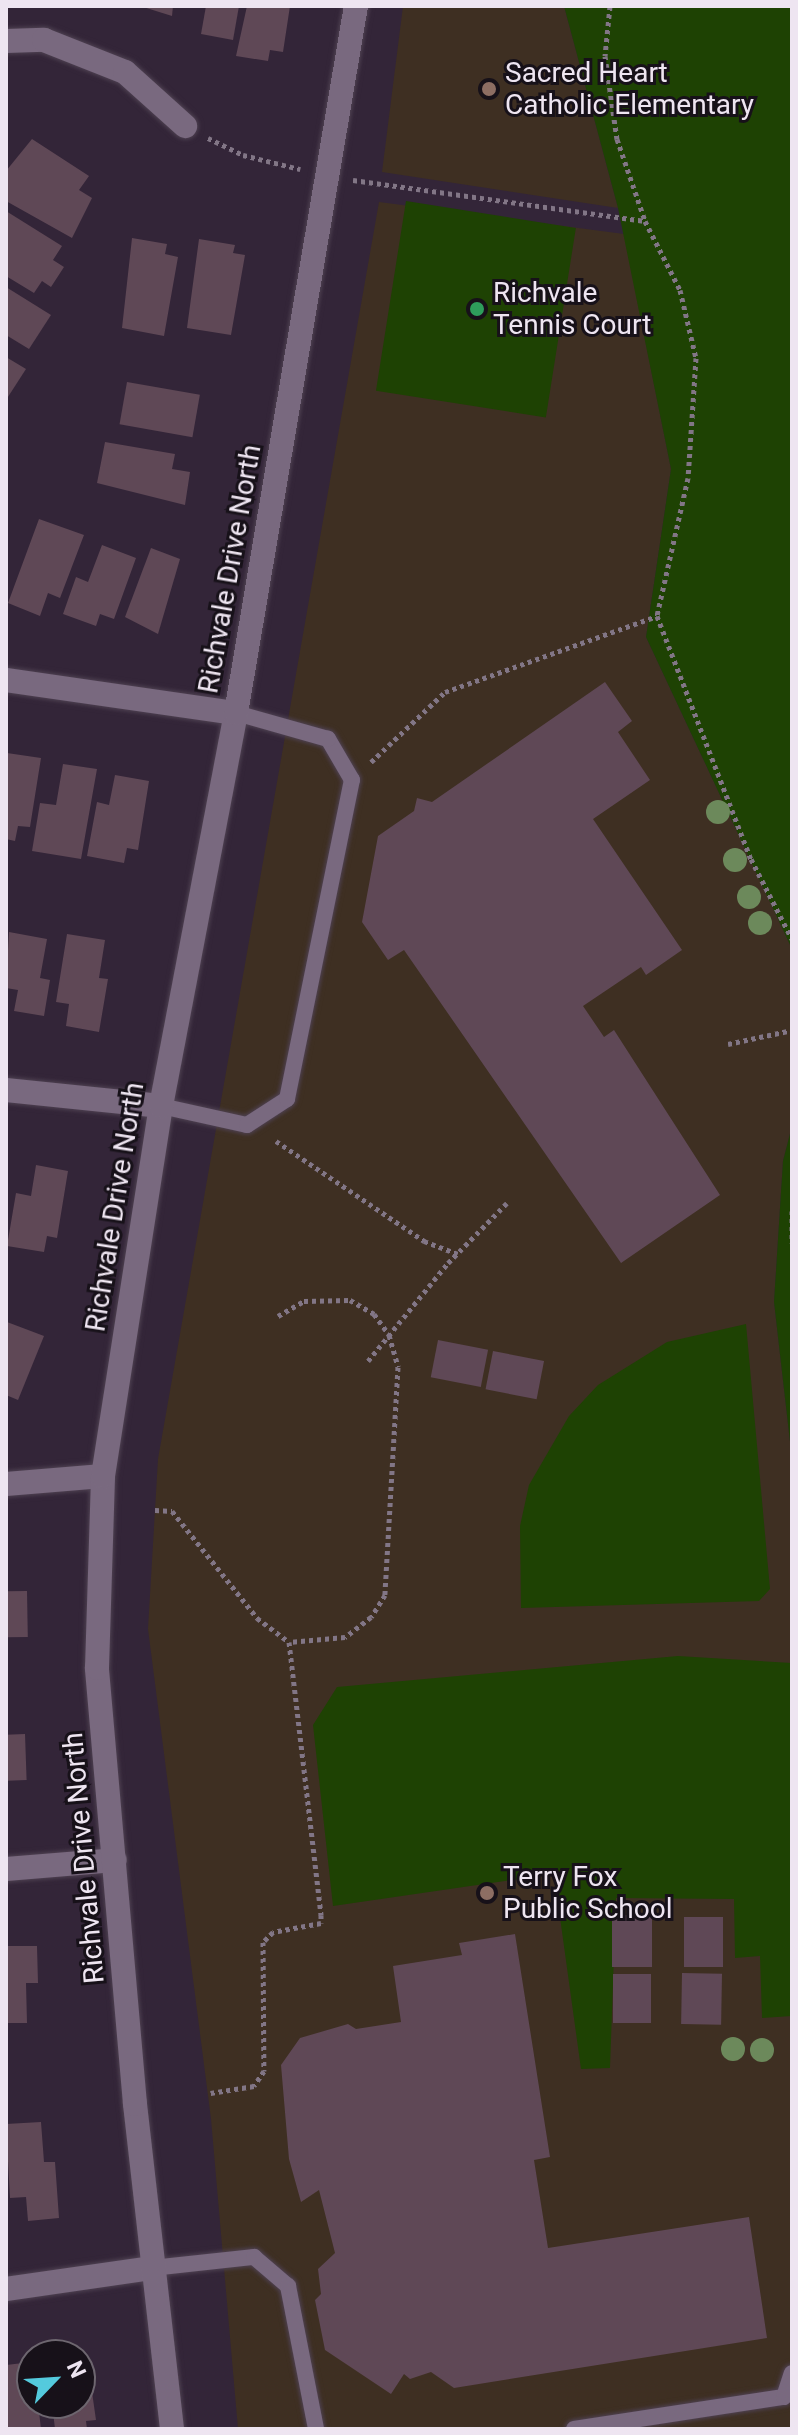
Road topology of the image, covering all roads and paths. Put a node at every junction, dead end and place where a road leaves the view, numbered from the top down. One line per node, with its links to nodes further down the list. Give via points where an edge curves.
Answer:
1 (356, 6): 5 (street, Richvale Drive North)
2 (610, 6): 6 (path, via 605,56 617,139)
3 (6, 41): 4 (street, via 44,40 125,72)
4 (185, 126): 5 (path, via 241,154)
5 (328, 176): 6 (path); 9 (street, Richvale Drive North)
6 (645, 221): 7 (path, via 680,290 696,358 688,478)
7 (657, 616): 10 (path, via 445,692); 11 (path, via 751,859)
8 (6, 680): 9 (street)
9 (236, 713): 10 (lane, via 328,739); 15 (street, Richvale Drive North)
10 (352, 780): 15 (lane, via 287,1099 247,1125)
11 (792, 939)
12 (792, 1030): 13 (path)
13 (728, 1044)
14 (6, 1090): 15 (street)
15 (161, 1106): 24 (street, Richvale Drive North)
16 (276, 1141): 20 (path, via 424,1241)
17 (507, 1203): 20 (path)
18 (792, 1211): 19 (path)
19 (792, 1243)
20 (458, 1254): 22 (path)
21 (278, 1316): 22 (path, via 304,1301 350,1300 374,1314)
22 (389, 1335): 23 (path); 27 (path, via 398,1367 385,1595 371,1617 345,1637)
23 (368, 1361)
24 (103, 1476): 25 (street); 28 (street, Richvale Drive North, via 97,1668)
25 (6, 1484)
26 (155, 1510): 27 (path, via 172,1511 257,1618)
27 (289, 1642): 30 (path, via 321,1923 273,1932 263,1942 264,2071 254,2086)
28 (115, 1860): 29 (street); 31 (street, Richvale Drive North)
29 (6, 1869)
30 (211, 2093)
31 (152, 2268): 32 (street); 34 (street, Richvale Drive North); 35 (lane, via 254,2257 288,2286)
32 (6, 2289)
33 (792, 2373): 36 (lane, via 784,2397)
34 (172, 2429)
35 (316, 2429)
36 (574, 2429)

